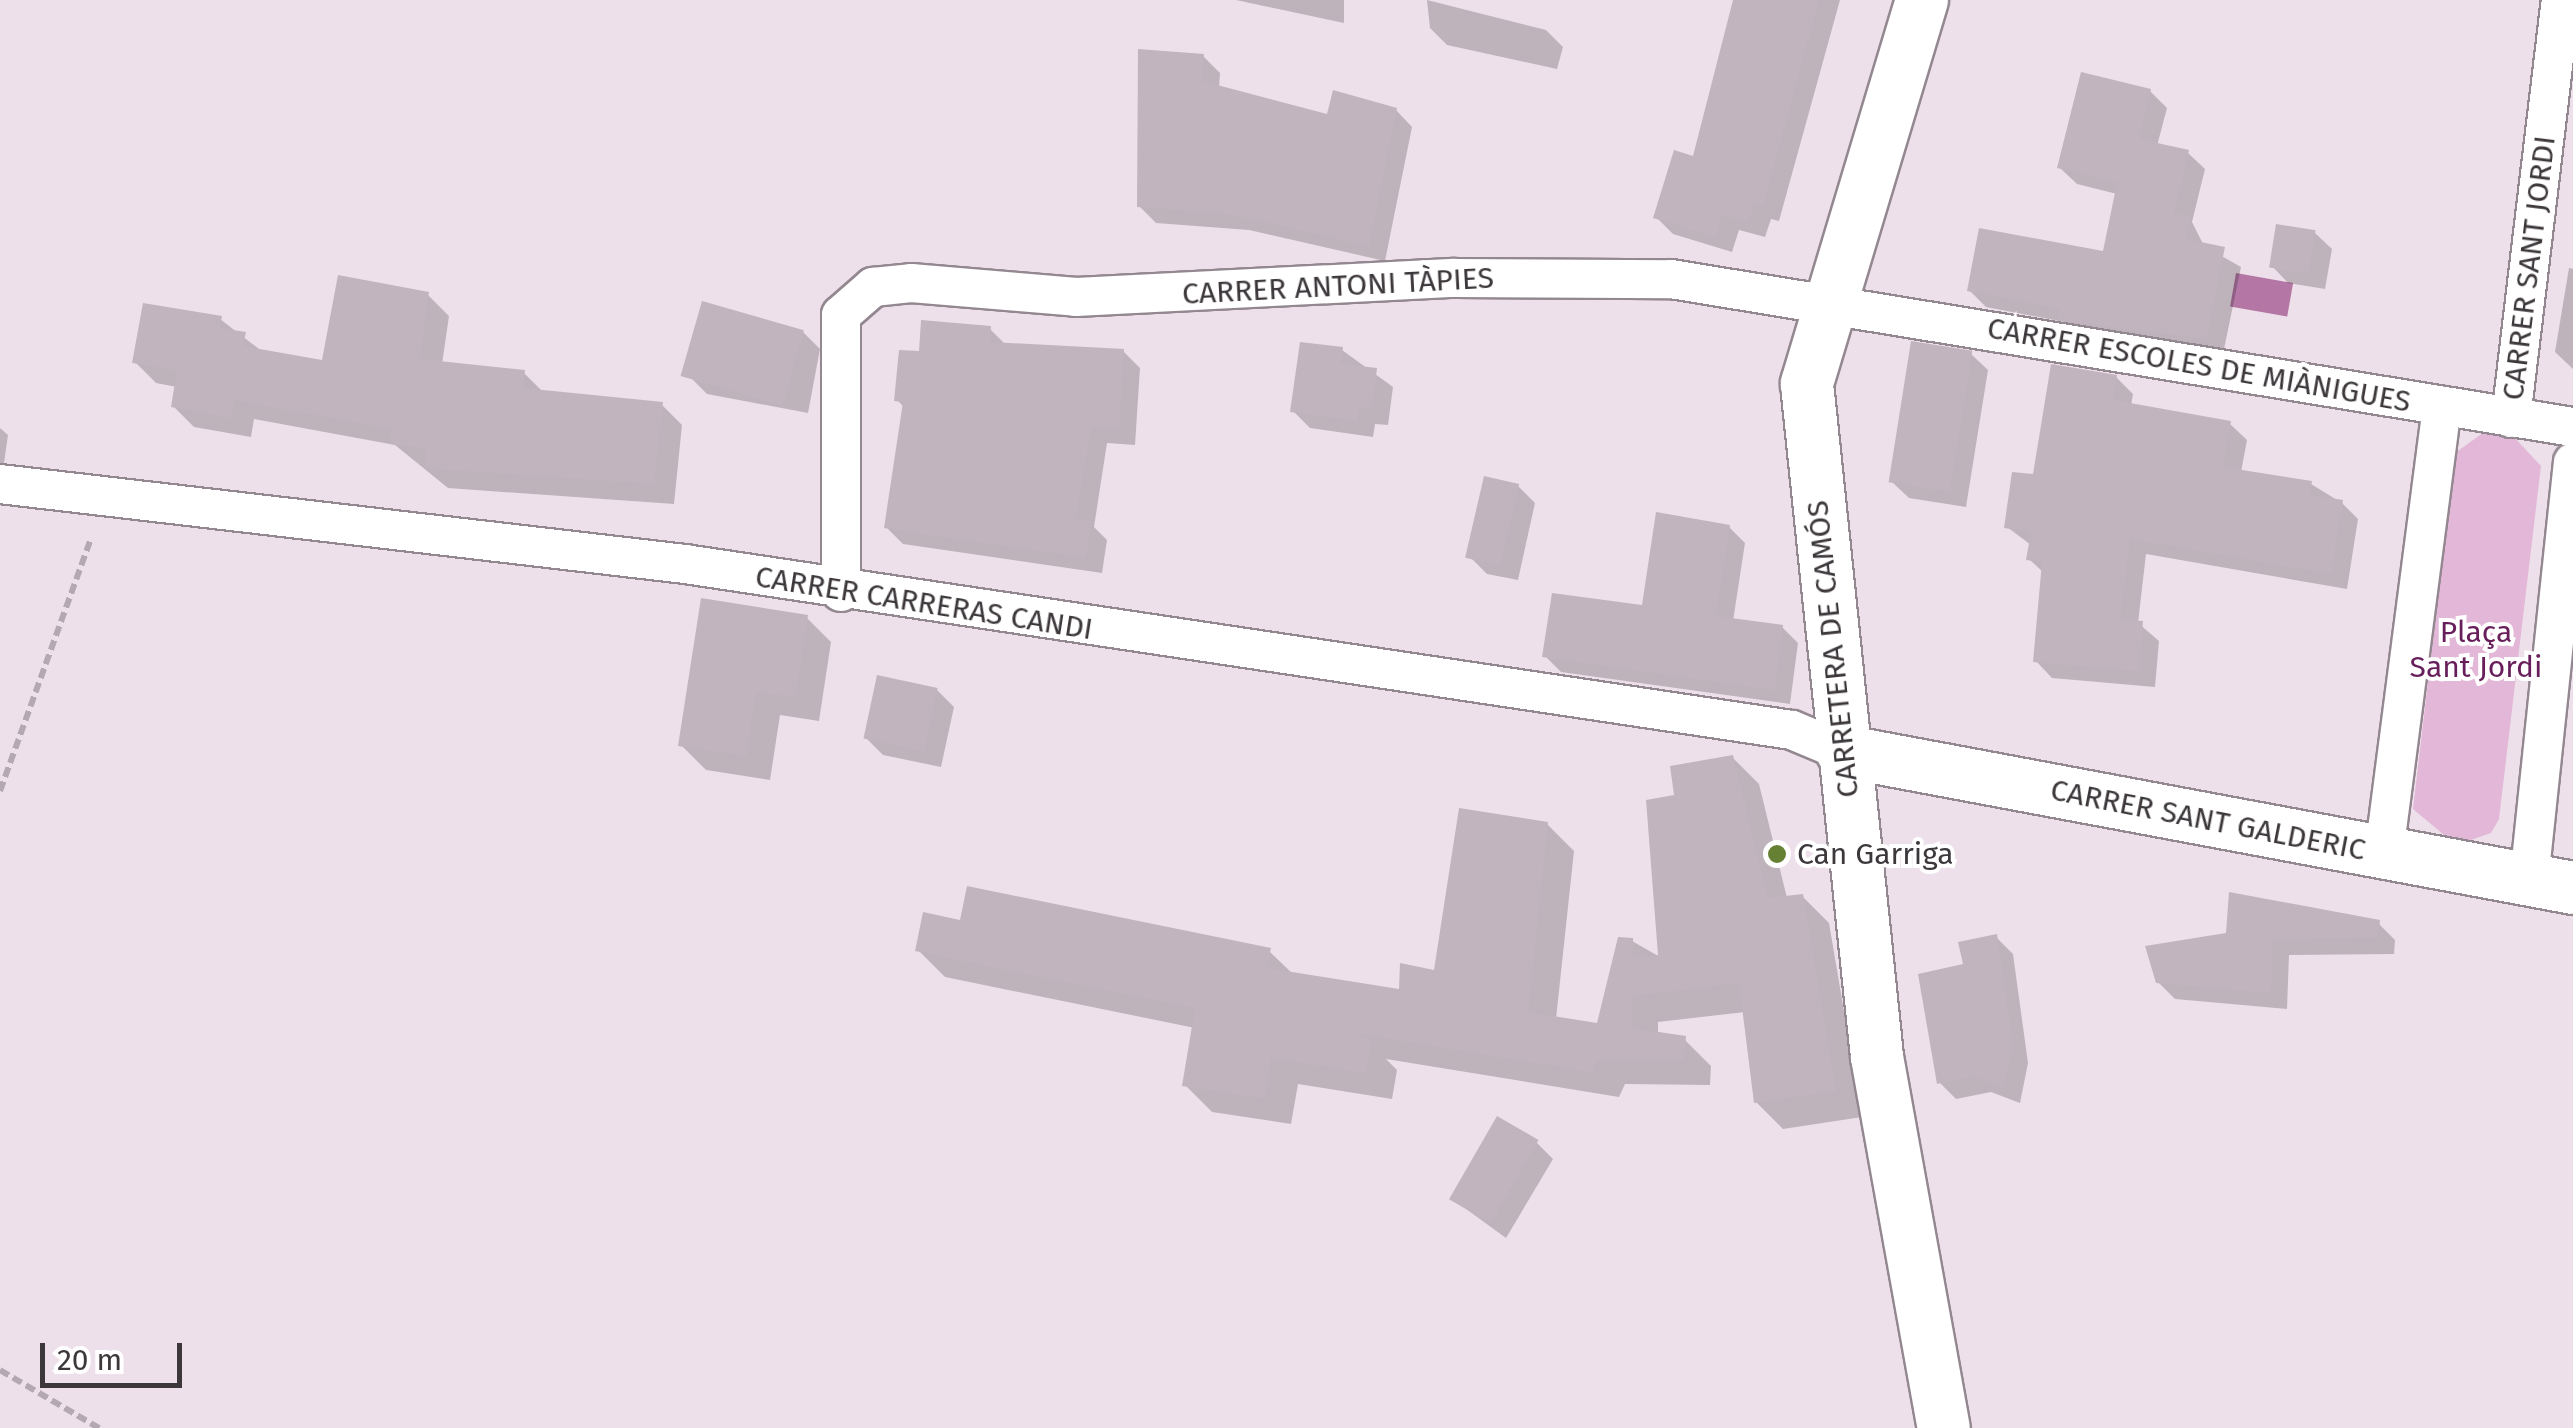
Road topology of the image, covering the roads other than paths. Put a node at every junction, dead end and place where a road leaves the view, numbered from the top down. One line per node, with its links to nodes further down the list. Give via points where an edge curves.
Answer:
1 (1922, 0): 3 (street, CARRETERA DE CAMÓS)
2 (2561, 0): 5 (street, CARRER SANT JORDI)
3 (1826, 303): 4 (street, CARRER ESCOLES DE MIÀNIGUES); 9 (street, CARRER ANTONI TÀPIES, via 1672,279 1475,278 1076,297 910,283 852,300 841,315); 10 (street, CARRETERA DE CAMÓS, via 1807,384)
4 (2442, 406): 5 (street, CARRER ESCOLES DE MIÀNIGUES); 11 (street)
5 (2511, 418): 6 (street, CARRER ESCOLES DE MIÀNIGUES)
6 (2573, 427)
7 (2573, 462): 12 (street)
8 (0, 484): 9 (street, CARRER CARRERAS CANDI, via 372,521)
9 (841, 592): 10 (street, CARRER CARRERAS CANDI, via 1792,730)
10 (1842, 752): 11 (street, CARRER SANT GALDERIC); 13 (street, CARRETERA DE CAMÓS, via 1892,1164)
11 (2384, 852): 12 (street, CARRER SANT GALDERIC)
12 (2551, 884)
13 (1944, 1428)

